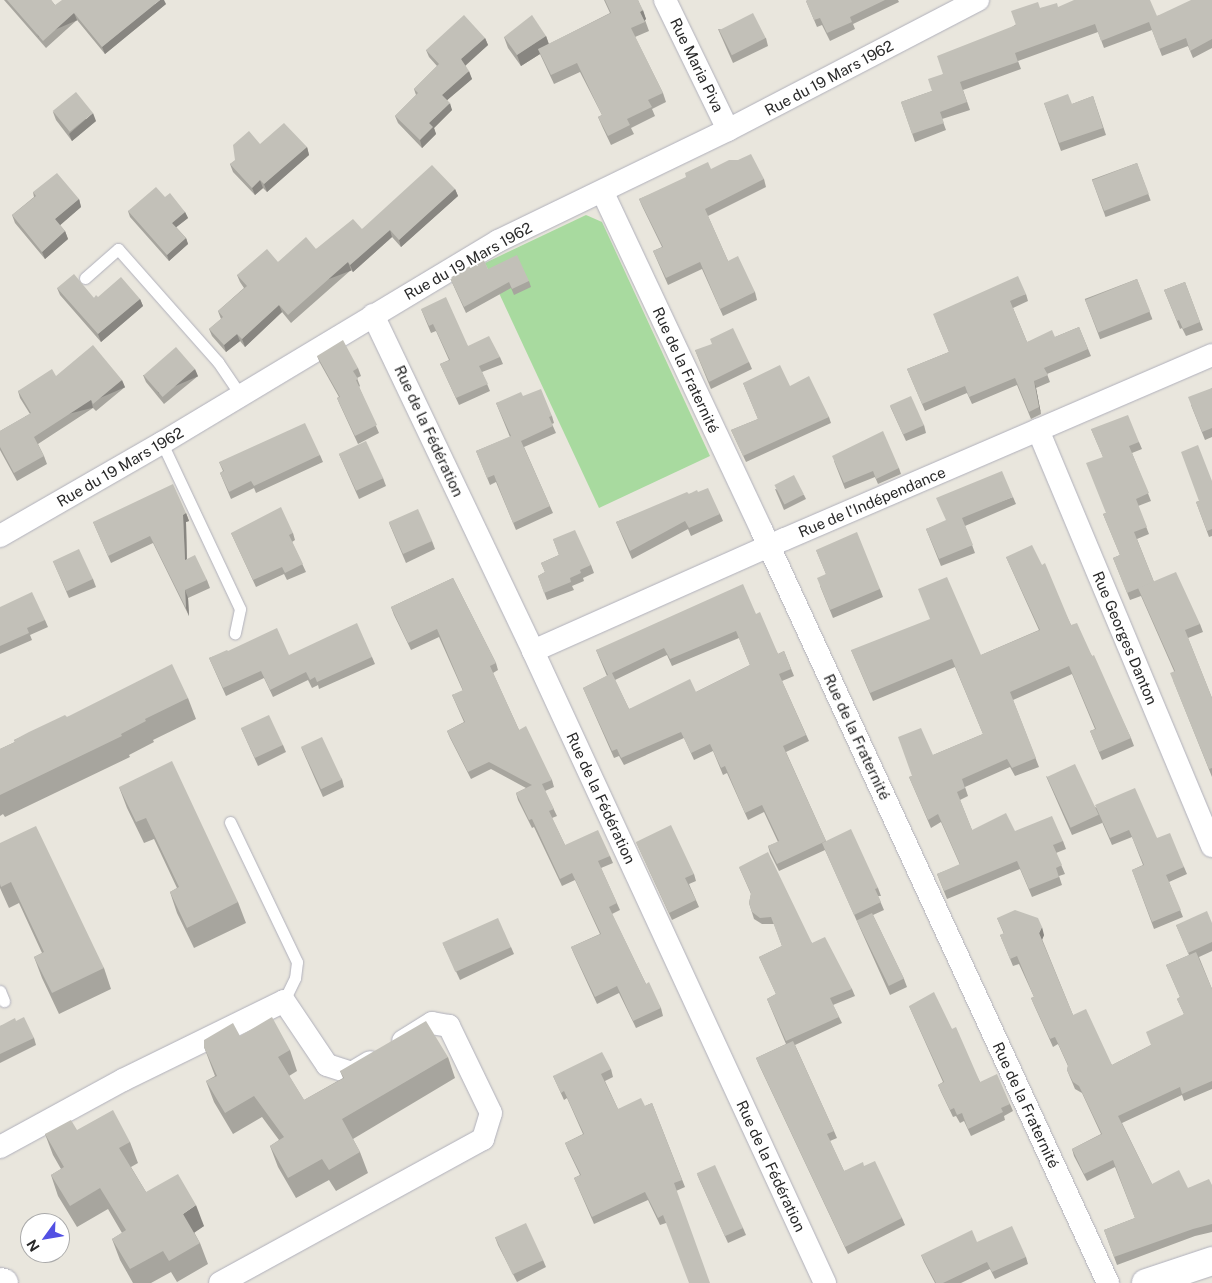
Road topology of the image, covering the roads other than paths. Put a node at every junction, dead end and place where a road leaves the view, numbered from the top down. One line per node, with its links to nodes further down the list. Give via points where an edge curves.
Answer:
1 (665, 0): 3 (street, Rue Maria Piva)
2 (978, 0): 3 (street, Rue du 19 Mars 1962)
3 (728, 130): 4 (street, Rue du 19 Mars 1962)
4 (603, 193): 6 (street, Rue du 19 Mars 1962, via 498,241); 12 (street, Rue de la Fraternité)
5 (85, 278): 8 (lane, via 118,249 218,362)
6 (373, 315): 8 (street, Rue du 19 Mars 1962); 14 (street, Rue de la Fédération)
7 (1212, 355): 9 (street, Rue de l'Indépendance)
8 (241, 396): 10 (street, Rue du 19 Mars 1962)
9 (1038, 430): 12 (street, Rue de l'Indépendance); 16 (street, Rue Georges Danton)
10 (162, 443): 11 (street, Rue du 19 Mars 1962); 13 (lane, via 240,609)
11 (0, 536)
12 (768, 547): 14 (street, Rue de l'Indépendance); 24 (street, Rue de la Fraternité)
13 (235, 633)
14 (533, 651): 23 (street, Rue de la Fédération)
15 (230, 822): 17 (lane, via 297,962 295,978)
16 (1212, 846)
17 (284, 1001): 18 (street, via 123,1080); 22 (street, via 327,1065 352,1073 432,1022 449,1026 492,1114 484,1139)
18 (0, 1148)
19 (1212, 1261): 25 (main road)
20 (0, 1282): 21 (main road)
21 (4, 1283)
22 (220, 1283)
23 (825, 1283)
24 (1108, 1283)
25 (1146, 1283)

